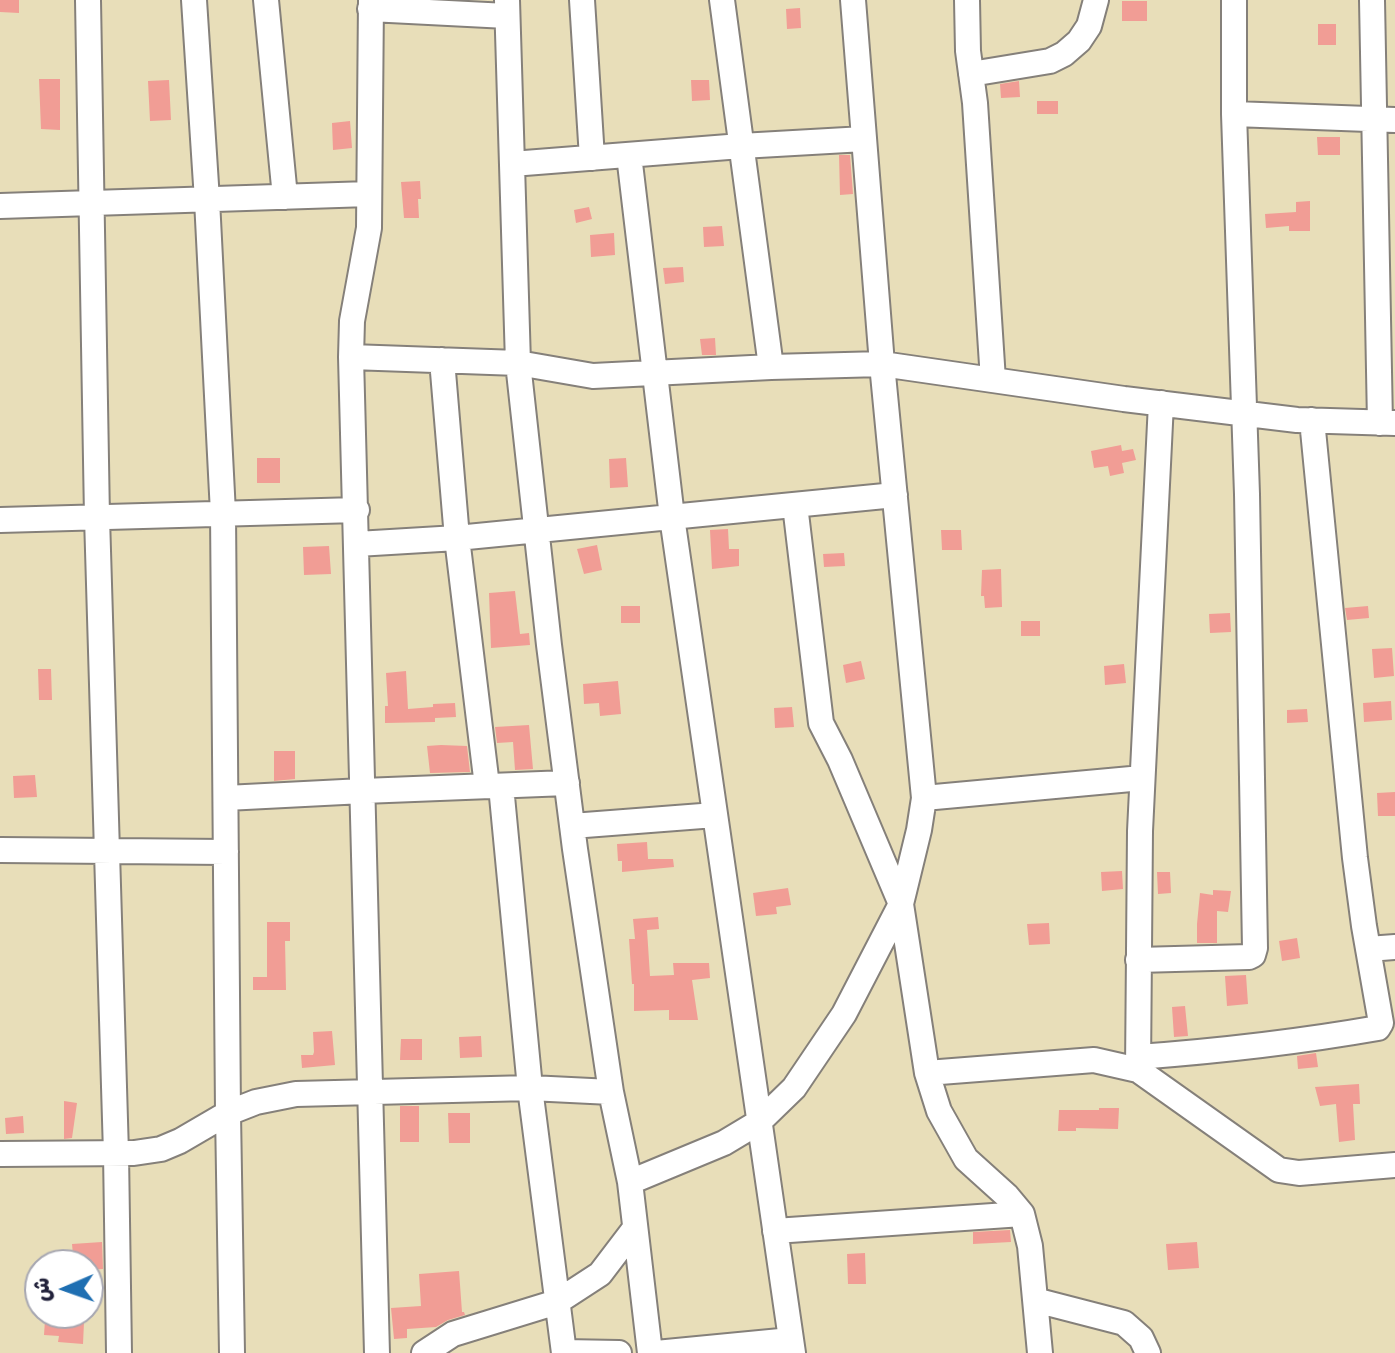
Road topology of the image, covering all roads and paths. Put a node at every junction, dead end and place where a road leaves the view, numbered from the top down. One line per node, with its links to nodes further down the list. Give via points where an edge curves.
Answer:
1 (88, 0): 24 (street)
2 (194, 0): 23 (street)
3 (266, 0): 22 (street)
4 (582, 0): 19 (street)
5 (722, 0): 17 (street)
6 (853, 0): 16 (street)
7 (967, 0): 13 (street)
8 (1096, 0): 13 (street, via 1089,26 1064,54)
9 (1234, 0): 14 (street)
10 (1372, 0): 15 (street)
11 (370, 4): 12 (street); 21 (street)
12 (507, 8): 20 (street)
13 (971, 74): 32 (street)
14 (1234, 114): 15 (street); 34 (street)
15 (1384, 119): 36 (street)
16 (864, 139): 17 (street); 29 (street)
17 (741, 146): 18 (street); 30 (street)
18 (629, 155): 19 (street); 31 (street)
19 (592, 158): 20 (street)
20 (512, 164): 28 (street)
21 (369, 194): 22 (street); 26 (street)
22 (285, 197): 23 (street)
23 (207, 200): 24 (street); 40 (street)
24 (92, 204): 25 (street); 41 (street)
25 (0, 206)
26 (351, 357): 27 (street); 39 (street)
27 (442, 360): 28 (street); 45 (street)
28 (518, 363): 31 (street, via 593,376); 44 (street)
29 (882, 364): 30 (street); 32 (street); 37 (street)
30 (771, 367): 31 (street)
31 (654, 372): 42 (street)
32 (993, 380): 33 (street)
33 (1161, 403): 34 (street); 47 (street)
34 (1245, 413): 35 (street); 61 (street, via 1255,948 1249,957)
35 (1312, 420): 36 (street); 60 (street)
36 (1387, 423)
37 (895, 495): 38 (street); 52 (street)
38 (795, 505): 42 (street); 58 (street, via 821,723)
39 (357, 510): 40 (street); 46 (street)
40 (223, 513): 41 (street); 51 (street)
41 (97, 517): 43 (street); 56 (street)
42 (672, 517): 44 (street); 53 (street)
43 (0, 520)
44 (537, 531): 45 (street); 48 (street)
45 (457, 538): 46 (street); 49 (street)
46 (357, 544): 50 (street)
47 (1142, 778): 52 (street); 61 (street)
48 (567, 783): 49 (street); 54 (street)
49 (494, 786): 50 (street); 64 (street)
50 (363, 791): 51 (street); 66 (street)
51 (226, 798): 57 (street)
52 (924, 798): 58 (street)
53 (715, 815): 54 (street); 68 (street)
54 (572, 826): 65 (street)
55 (0, 850): 56 (street)
56 (106, 850): 57 (street); 69 (street)
57 (226, 852): 67 (street)
58 (901, 904): 63 (street); 68 (street, via 844,1014 794,1088)
59 (1395, 947): 60 (street)
60 (1368, 949): 62 (street, via 1378,1028)
61 (1138, 960): 62 (street)
62 (1138, 1064): 63 (street, via 1094,1060); 71 (street, via 1279,1170)
63 (927, 1073): 73 (street, via 939,1111 966,1159)
64 (530, 1088): 65 (street); 66 (street); 77 (street)
65 (611, 1092): 72 (street)
66 (371, 1093): 67 (street, via 296,1094); 82 (street)
67 (228, 1113): 69 (street, via 161,1149); 81 (street)
68 (759, 1122): 72 (street, via 724,1143); 75 (street)
69 (116, 1153): 70 (street); 80 (street)
70 (0, 1154)
71 (1395, 1168)
72 (630, 1182): 74 (street)
73 (1022, 1214): 75 (street); 76 (street)
74 (635, 1228): 77 (street, via 600,1274); 85 (street)
75 (775, 1231): 78 (street)
76 (1035, 1300): 86 (street); 87 (street, via 1124,1323)
77 (557, 1302): 79 (street); 83 (street, via 453,1334)
78 (792, 1346): 85 (street)
79 (564, 1352): 84 (street)
80 (119, 1353)
81 (232, 1353)
82 (377, 1353)
83 (424, 1353)
84 (619, 1353)
85 (653, 1353)
86 (1033, 1353)
87 (1148, 1353)

